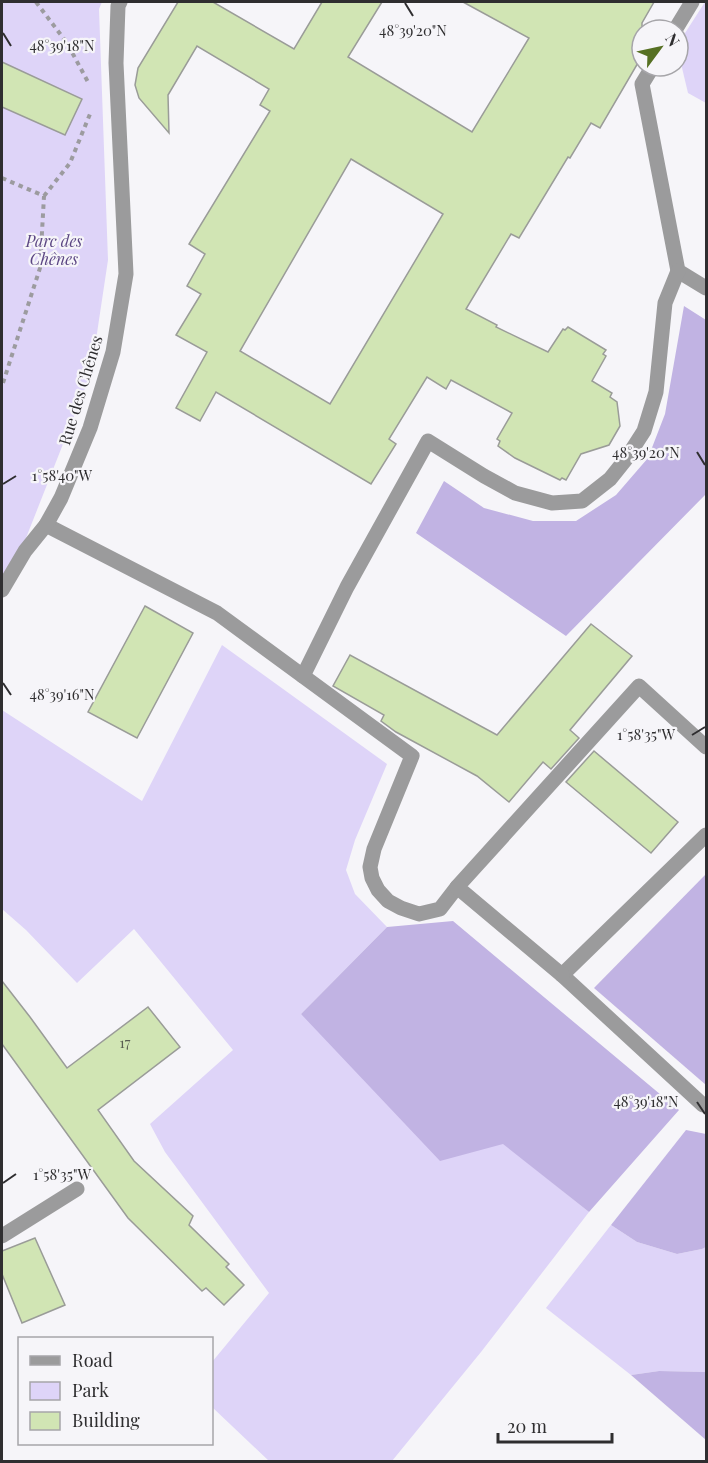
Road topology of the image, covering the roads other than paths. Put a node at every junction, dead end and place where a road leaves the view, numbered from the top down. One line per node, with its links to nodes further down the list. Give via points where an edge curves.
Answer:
1 (120, 2): 7 (street, Rue des Chênes, via 116,63 126,274 113,352 90,428)
2 (692, 2): 3 (street)
3 (682, 18)
4 (646, 78): 5 (street, via 642,84)
5 (678, 271): 6 (street); 9 (street, via 665,303 656,392 644,431 610,479 582,501 552,503 515,493 428,441)
6 (706, 288)
7 (46, 525): 8 (street, Rue des Chênes); 9 (street, via 217,613)
8 (2, 590)
9 (303, 676): 12 (street, via 412,756 374,849 370,867 378,890 388,901 419,914 440,909)
10 (706, 747): 12 (street, via 639,686)
11 (706, 835): 13 (street)
12 (456, 887): 13 (street)
13 (562, 975): 14 (street)
14 (706, 1105)
15 (77, 1190): 16 (street)
16 (2, 1236)

